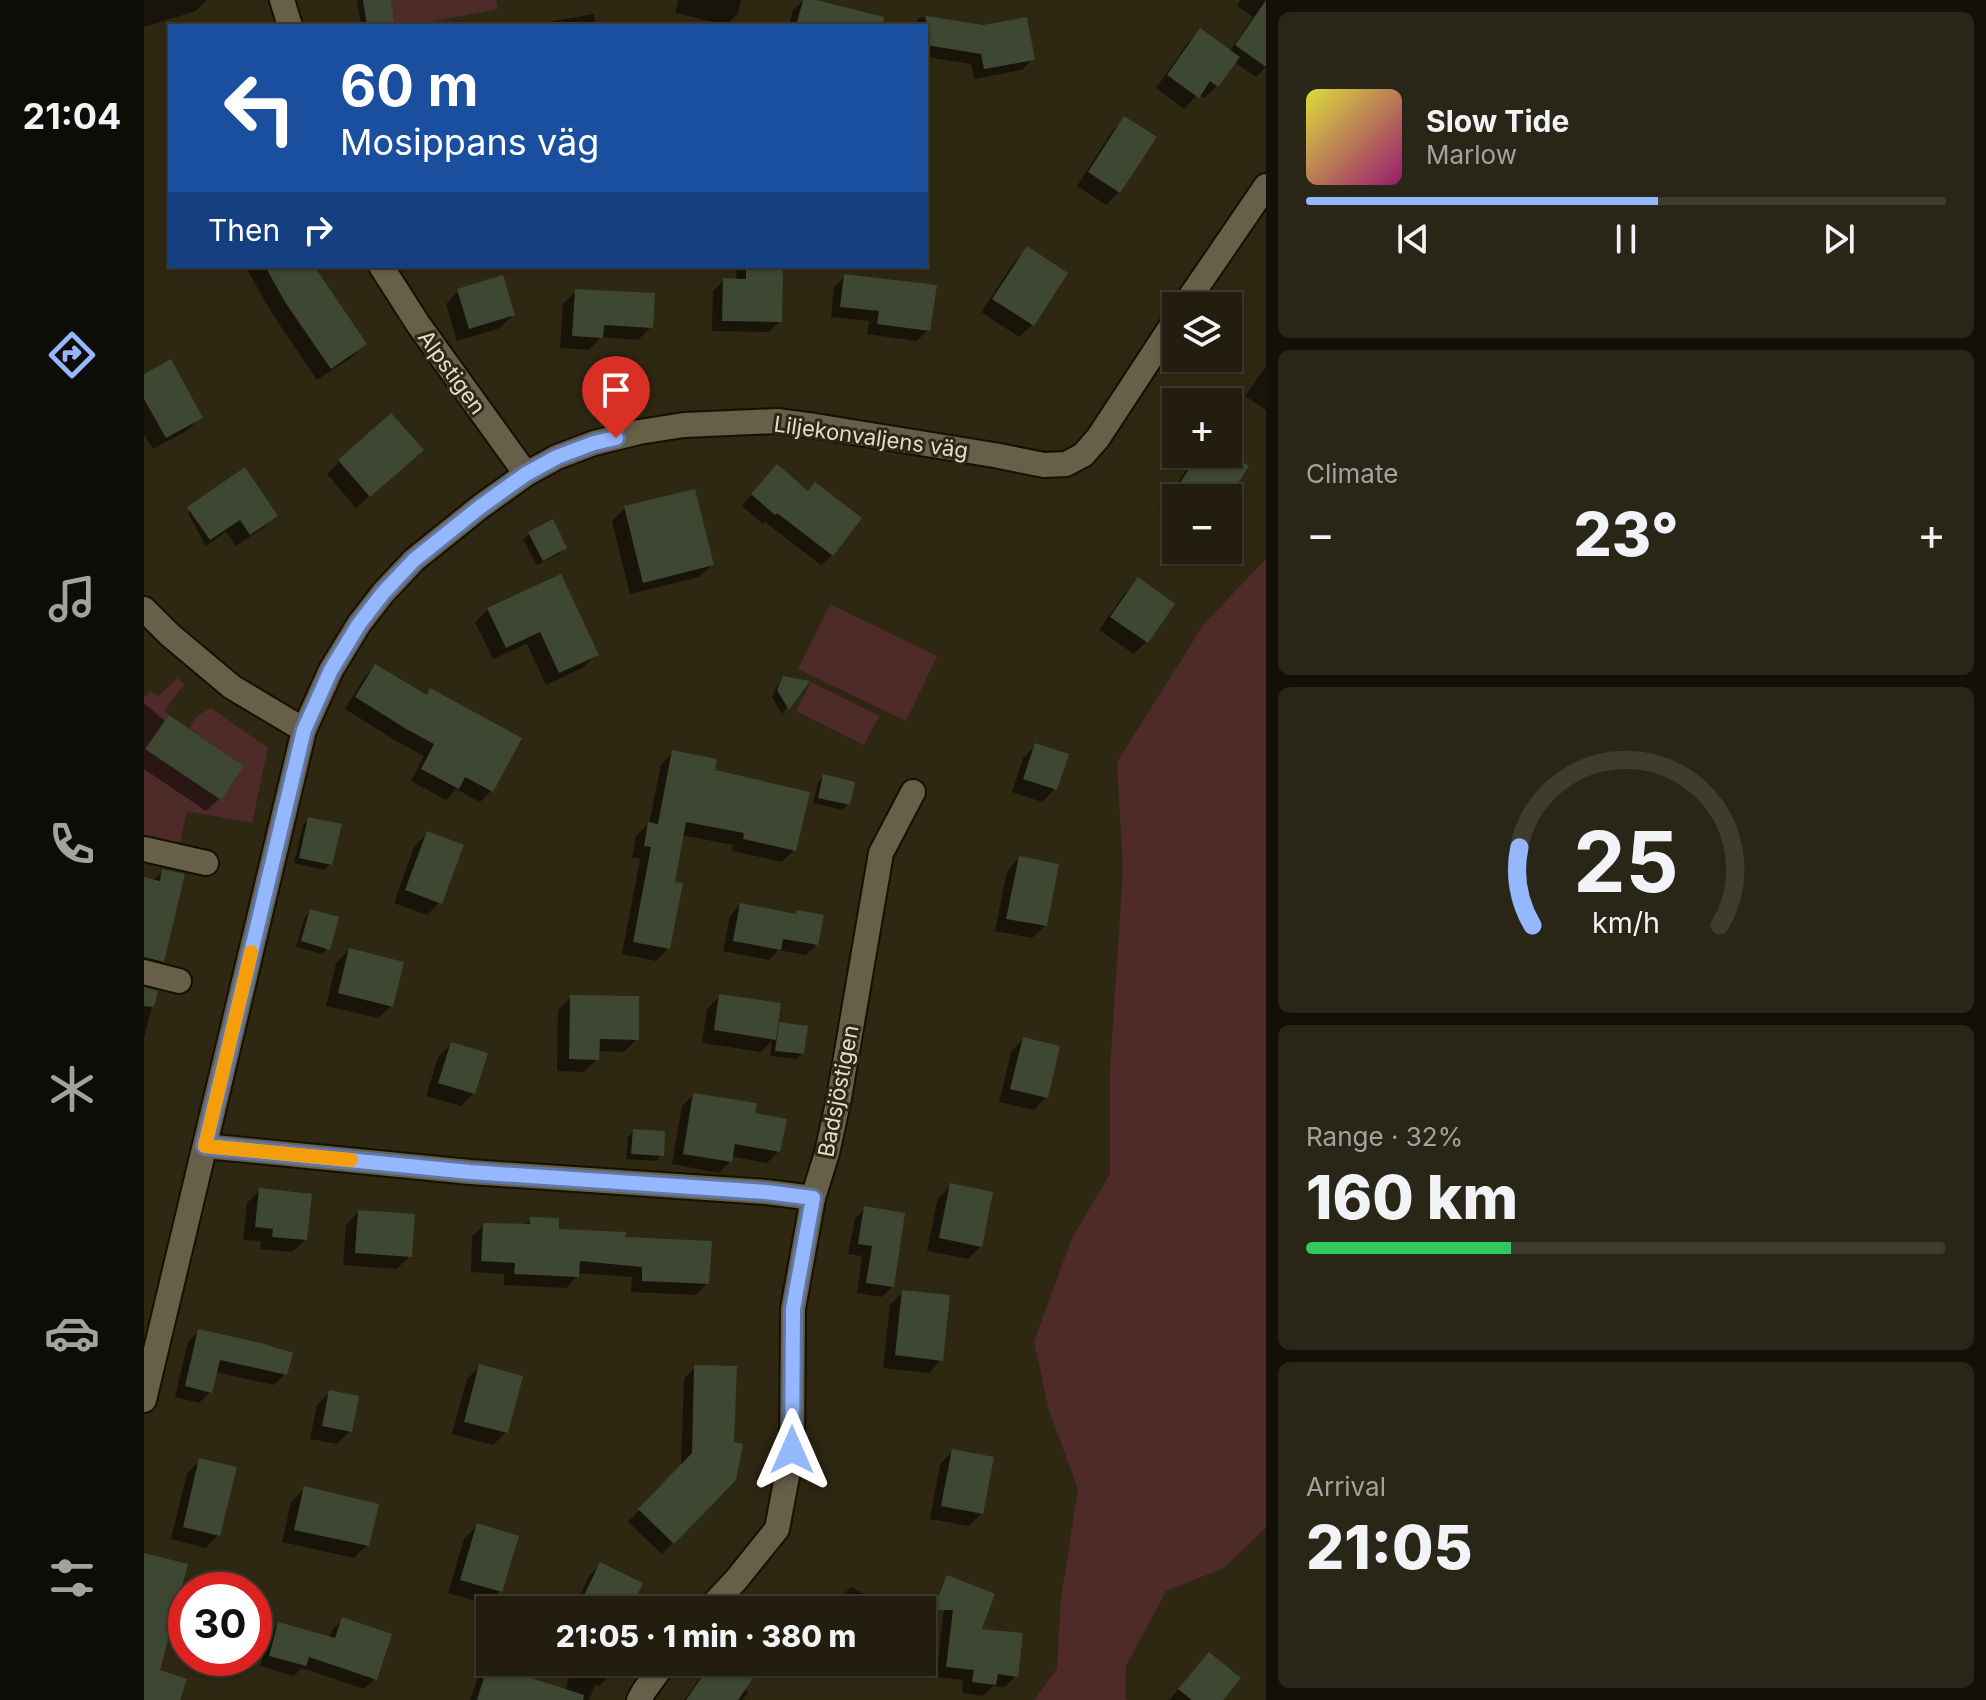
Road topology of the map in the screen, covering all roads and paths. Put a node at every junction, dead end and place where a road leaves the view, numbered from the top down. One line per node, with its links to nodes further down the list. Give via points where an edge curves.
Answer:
1 (282, 0): 2 (street)
2 (289, 24)
3 (1266, 186): 5 (street)
4 (382, 268): 7 (street, Alpstigen)
5 (1194, 292)
6 (1162, 340): 7 (street, Liljekonvaljens väg, via 1098,438 1066,464 1044,465 777,421 639,432 581,448)
7 (526, 474): 9 (street, Liljekonvaljens väg, via 414,560 383,593 331,670)
8 (144, 609): 9 (street, via 232,687)
9 (304, 730): 15 (street, Liljekonvaljens väg)
10 (913, 792): 16 (street, Badsjöstigen, via 881,853 839,1098)
11 (144, 849): 12 (street)
12 (206, 863)
13 (144, 972): 14 (street)
14 (179, 981)
15 (205, 1146): 16 (street); 17 (street, Liljekonvaljens väg)
16 (813, 1198): 18 (street, Badsjöstigen, via 793,1309 792,1450 777,1529)
17 (144, 1400)
18 (721, 1596)
19 (655, 1676): 20 (street)
20 (639, 1700)

